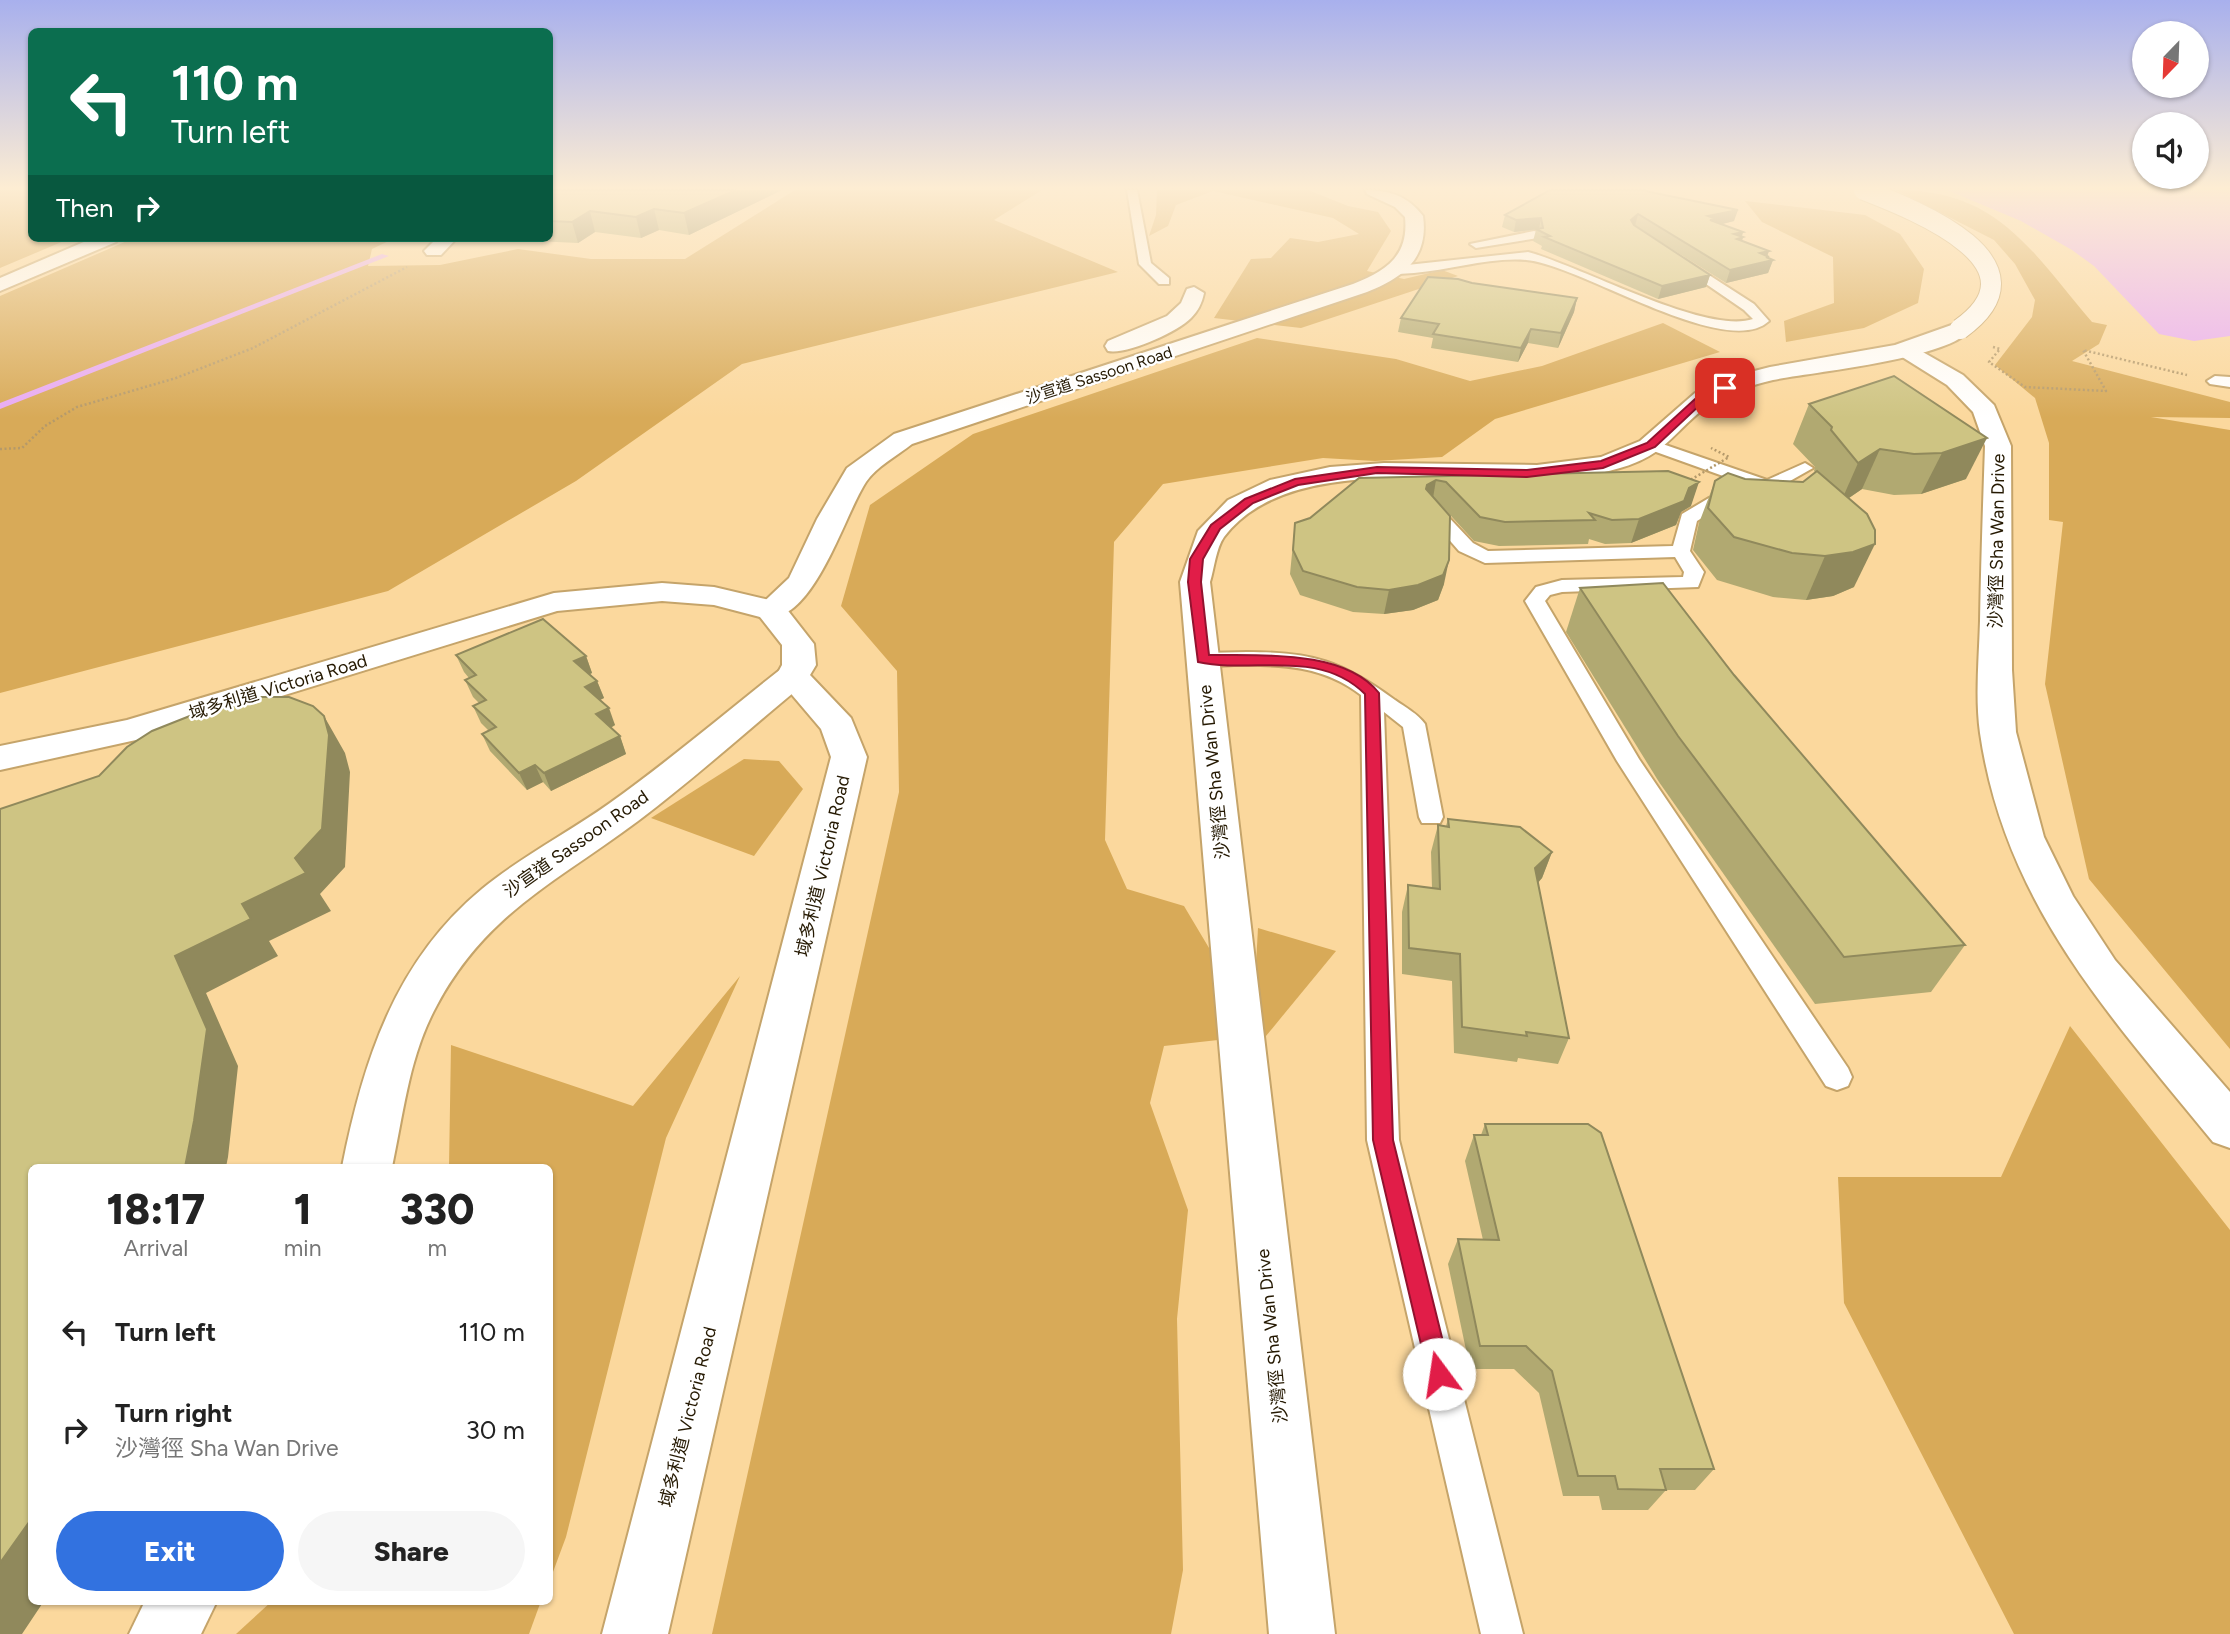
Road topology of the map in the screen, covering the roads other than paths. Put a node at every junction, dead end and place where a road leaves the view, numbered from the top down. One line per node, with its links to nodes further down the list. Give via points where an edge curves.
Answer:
1 (43, 266): 10 (street)
2 (1147, 266): 9 (lane)
3 (1399, 266): 15 (street, 沙宣道 Sassoon Road, via 1360,288)
4 (1419, 266): 5 (lane, via 1423,270)
5 (1445, 266)
6 (1556, 266): 7 (lane, via 1712,324 1746,327 1762,321 1749,307)
7 (1686, 266)
8 (1985, 266): 12 (street, bridge, via 1992,283 1990,299 1980,313 1961,330)
9 (1164, 281)
10 (0, 285)
11 (1194, 293): 13 (street, via 1186,312 1151,331)
12 (1907, 350): 16 (street, 沙灣徑 Sha Wan Drive, via 1725,388 1699,401); 28 (street, 沙灣徑 Sha Wan Drive, via 1955,380 1985,410 1998,446 1998,732 2024,837 2055,902 2100,972)
13 (985, 388)
14 (935, 404): 15 (street, via 909,422)
15 (903, 439): 21 (street, 沙宣道 Sassoon Road, via 857,474 802,582)
16 (1651, 445): 18 (lane); 22 (street, 沙灣徑 Sha Wan Drive, via 1603,464 1551,472 1352,472 1295,482 1249,501 1215,527 1197,559)
17 (1805, 468): 18 (lane)
18 (1768, 486): 20 (lane, via 1715,502 1688,518)
19 (1433, 511): 20 (lane, via 1466,547 1485,557)
20 (1681, 551): 27 (lane, via 1694,572 1691,583 1562,586 1542,591 1535,601 1629,761)
21 (771, 610): 23 (street, via 798,644 799,665); 25 (street, 域多利道 Victoria Road, via 714,596 662,592 554,602 132,730)
22 (1203, 659): 24 (lane, via 1302,661 1354,676); 33 (street, 沙灣徑 Sha Wan Drive)
23 (793, 676): 29 (street, 沙宣道 Sassoon Road, via 667,780 523,880 473,922 433,975 407,1020 391,1060); 32 (street, 域多利道 Victoria Road, via 838,726 849,757)
24 (1372, 693): 26 (lane, via 1414,724); 34 (lane, via 1383,1140)
25 (0, 758)
26 (1431, 817)
27 (1837, 1077)
28 (2230, 1127)
29 (368, 1164)
30 (182, 1605): 31 (street)
31 (162, 1634)
32 (635, 1634)
33 (1302, 1634)
34 (1502, 1634)

